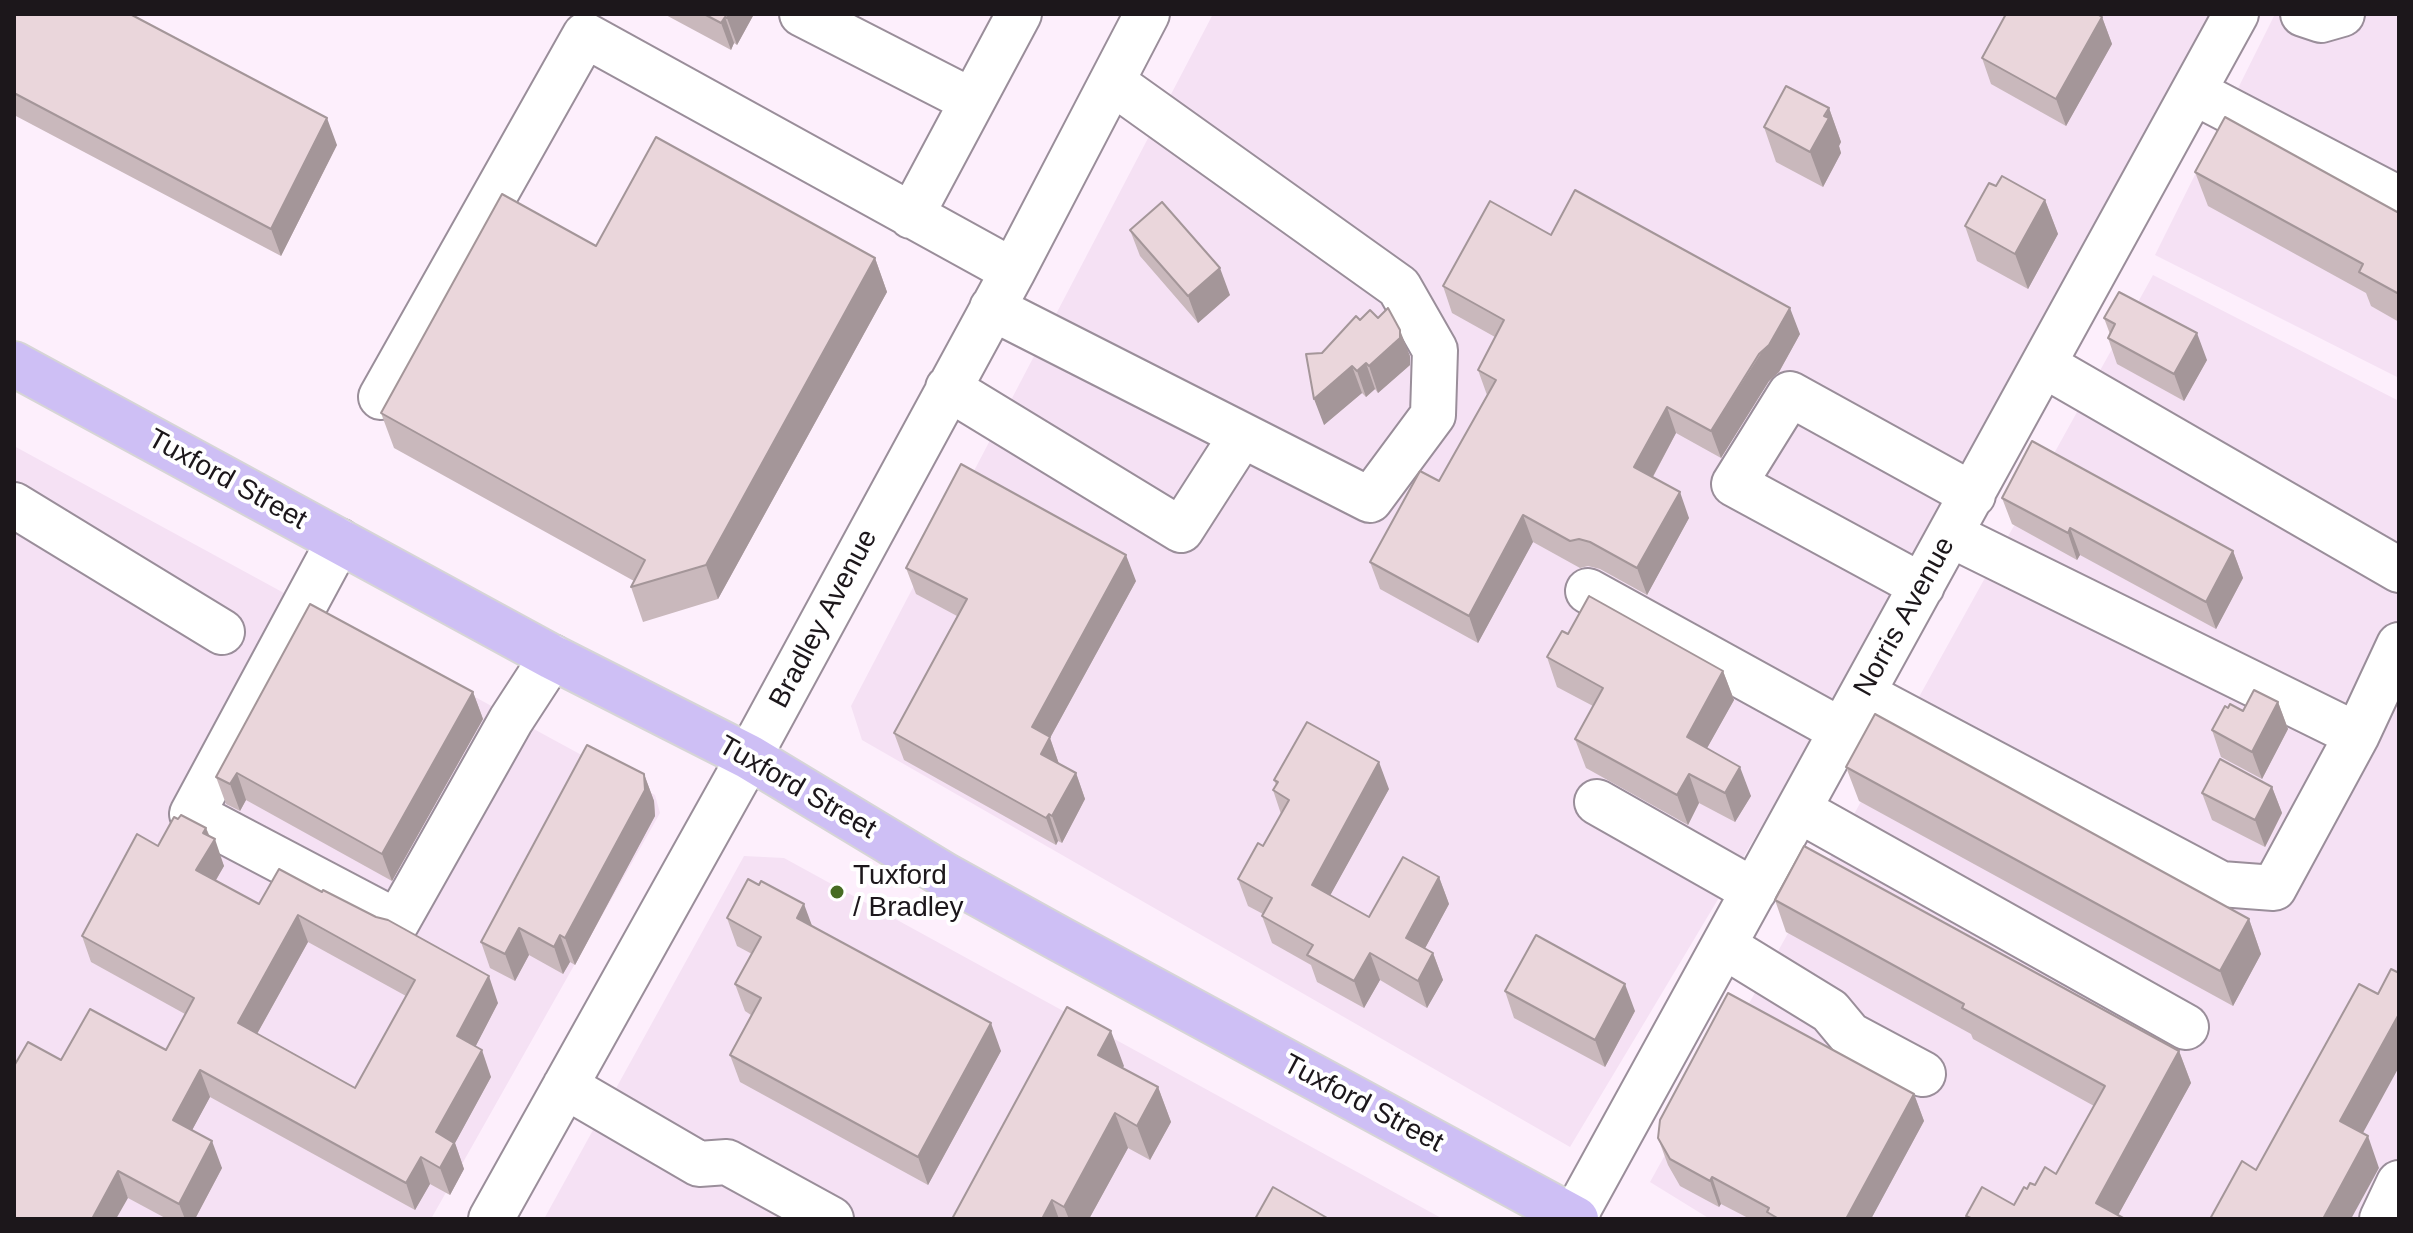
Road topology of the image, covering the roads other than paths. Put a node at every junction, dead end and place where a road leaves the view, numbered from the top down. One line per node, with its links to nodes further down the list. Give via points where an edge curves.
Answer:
1 (802, 14): 9 (street)
2 (1019, 14): 9 (street)
3 (1147, 14): 7 (street, Bradley Avenue)
4 (2236, 14): 8 (street, Norris Avenue)
5 (2303, 14): 6 (street, via 2321,20)
6 (2342, 14)
7 (1112, 82): 12 (street, Bradley Avenue); 18 (street, via 1399,287 1435,350 1433,415 1370,500)
8 (2194, 92): 10 (street); 15 (street, Norris Avenue)
9 (972, 101): 11 (street)
10 (2399, 199)
11 (911, 216): 12 (street); 17 (street, via 585,35)
12 (1013, 271): 13 (street, Bradley Avenue)
13 (992, 308): 16 (street, Bradley Avenue); 18 (street)
14 (14, 364): 22 (main road, Tuxford Street)
15 (2044, 365): 19 (street, Norris Avenue); 23 (street)
16 (948, 388): 18 (street, via 1181,530); 32 (street, Bradley Avenue)
17 (381, 397)
18 (1242, 435)
19 (1973, 495): 21 (street, Norris Avenue); 24 (street, via 1790,394 1734,484)
20 (14, 505): 26 (street)
21 (1951, 535): 24 (street, Norris Avenue); 31 (street)
22 (339, 541): 28 (main road, Tuxford Street); 28 (street, via 192,814 397,922)
23 (2399, 570)
24 (1922, 586): 29 (street, Norris Avenue)
25 (1588, 591): 30 (street)
26 (222, 632)
27 (2399, 645): 31 (street)
28 (552, 657): 32 (main road, Tuxford Street)
29 (1863, 694): 30 (street, Norris Avenue); 31 (street, via 2221,884 2274,888)
30 (1842, 731): 34 (street, Norris Avenue)
31 (2357, 735)
32 (749, 757): 39 (street, Bradley Avenue); 43 (main road, Tuxford Street, via 946,876)
33 (1597, 802): 35 (street)
34 (1799, 810): 35 (street, Norris Avenue); 37 (street)
35 (1754, 891): 36 (street, Norris Avenue)
36 (1724, 946): 38 (street, via 1830,1011 1850,1035); 43 (street, Norris Avenue)
37 (2186, 1027)
38 (1923, 1074)
39 (565, 1086): 41 (street, Bradley Avenue); 42 (street, via 699,1164 727,1162)
40 (2399, 1183): 44 (street)
41 (491, 1219)
42 (831, 1219)
43 (1574, 1219)
44 (2382, 1219)

